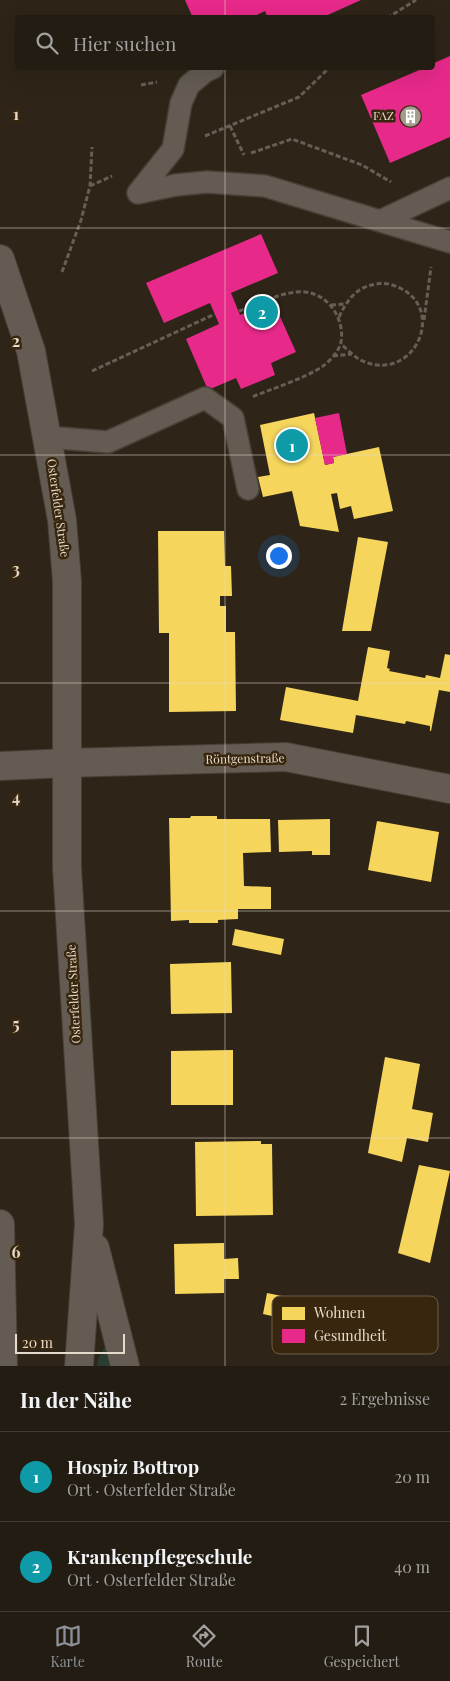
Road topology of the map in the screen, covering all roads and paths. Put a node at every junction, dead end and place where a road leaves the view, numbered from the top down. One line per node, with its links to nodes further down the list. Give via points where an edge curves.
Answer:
1 (416, 0): 2 (path)
2 (392, 15)
3 (208, 70): 7 (lane, via 189,85 181,103)
4 (327, 70): 5 (path, via 298,97)
5 (230, 126): 7 (path); 11 (path, via 244,156 292,139 362,165 388,179)
6 (92, 148): 9 (path)
7 (173, 150): 12 (lane, via 138,193 207,182 265,186)
8 (115, 175): 9 (path)
9 (90, 186): 15 (path)
10 (450, 188): 11 (lane)
11 (417, 203): 12 (lane)
12 (380, 221): 13 (lane)
13 (442, 240): 21 (path)
14 (0, 259): 27 (main road, Osterfelder Straße, via 31,351)
15 (62, 272)
16 (345, 304): 17 (path); 20 (path); 21 (path, via 366,286 392,284 415,300)
17 (330, 306): 18 (path, via 307,292 293,292); 20 (path)
18 (239, 311)
19 (215, 314): 25 (path)
20 (339, 317): 22 (path)
21 (423, 326): 23 (path, via 413,351 403,360 377,366)
22 (341, 344): 23 (path); 24 (path)
23 (353, 354): 24 (path)
24 (333, 356): 26 (path, via 311,372)
25 (92, 371)
26 (221, 410): 27 (lane, via 204,398 108,442); 28 (lane, via 233,418)
27 (47, 437): 29 (main road, Osterfelder Straße, via 62,520 67,580)
28 (248, 489)
29 (67, 763): 30 (main road); 31 (main road, Röntgenstraße, via 286,757); 33 (main road, Osterfelder Straße, via 67,868)
30 (0, 766)
31 (450, 789)
32 (0, 1224): 34 (main road)
33 (89, 1224): 35 (main road, Osterfelder Straße); 36 (main road, Osterfelder Straße)
34 (8, 1362)
35 (79, 1366)
36 (125, 1366)

